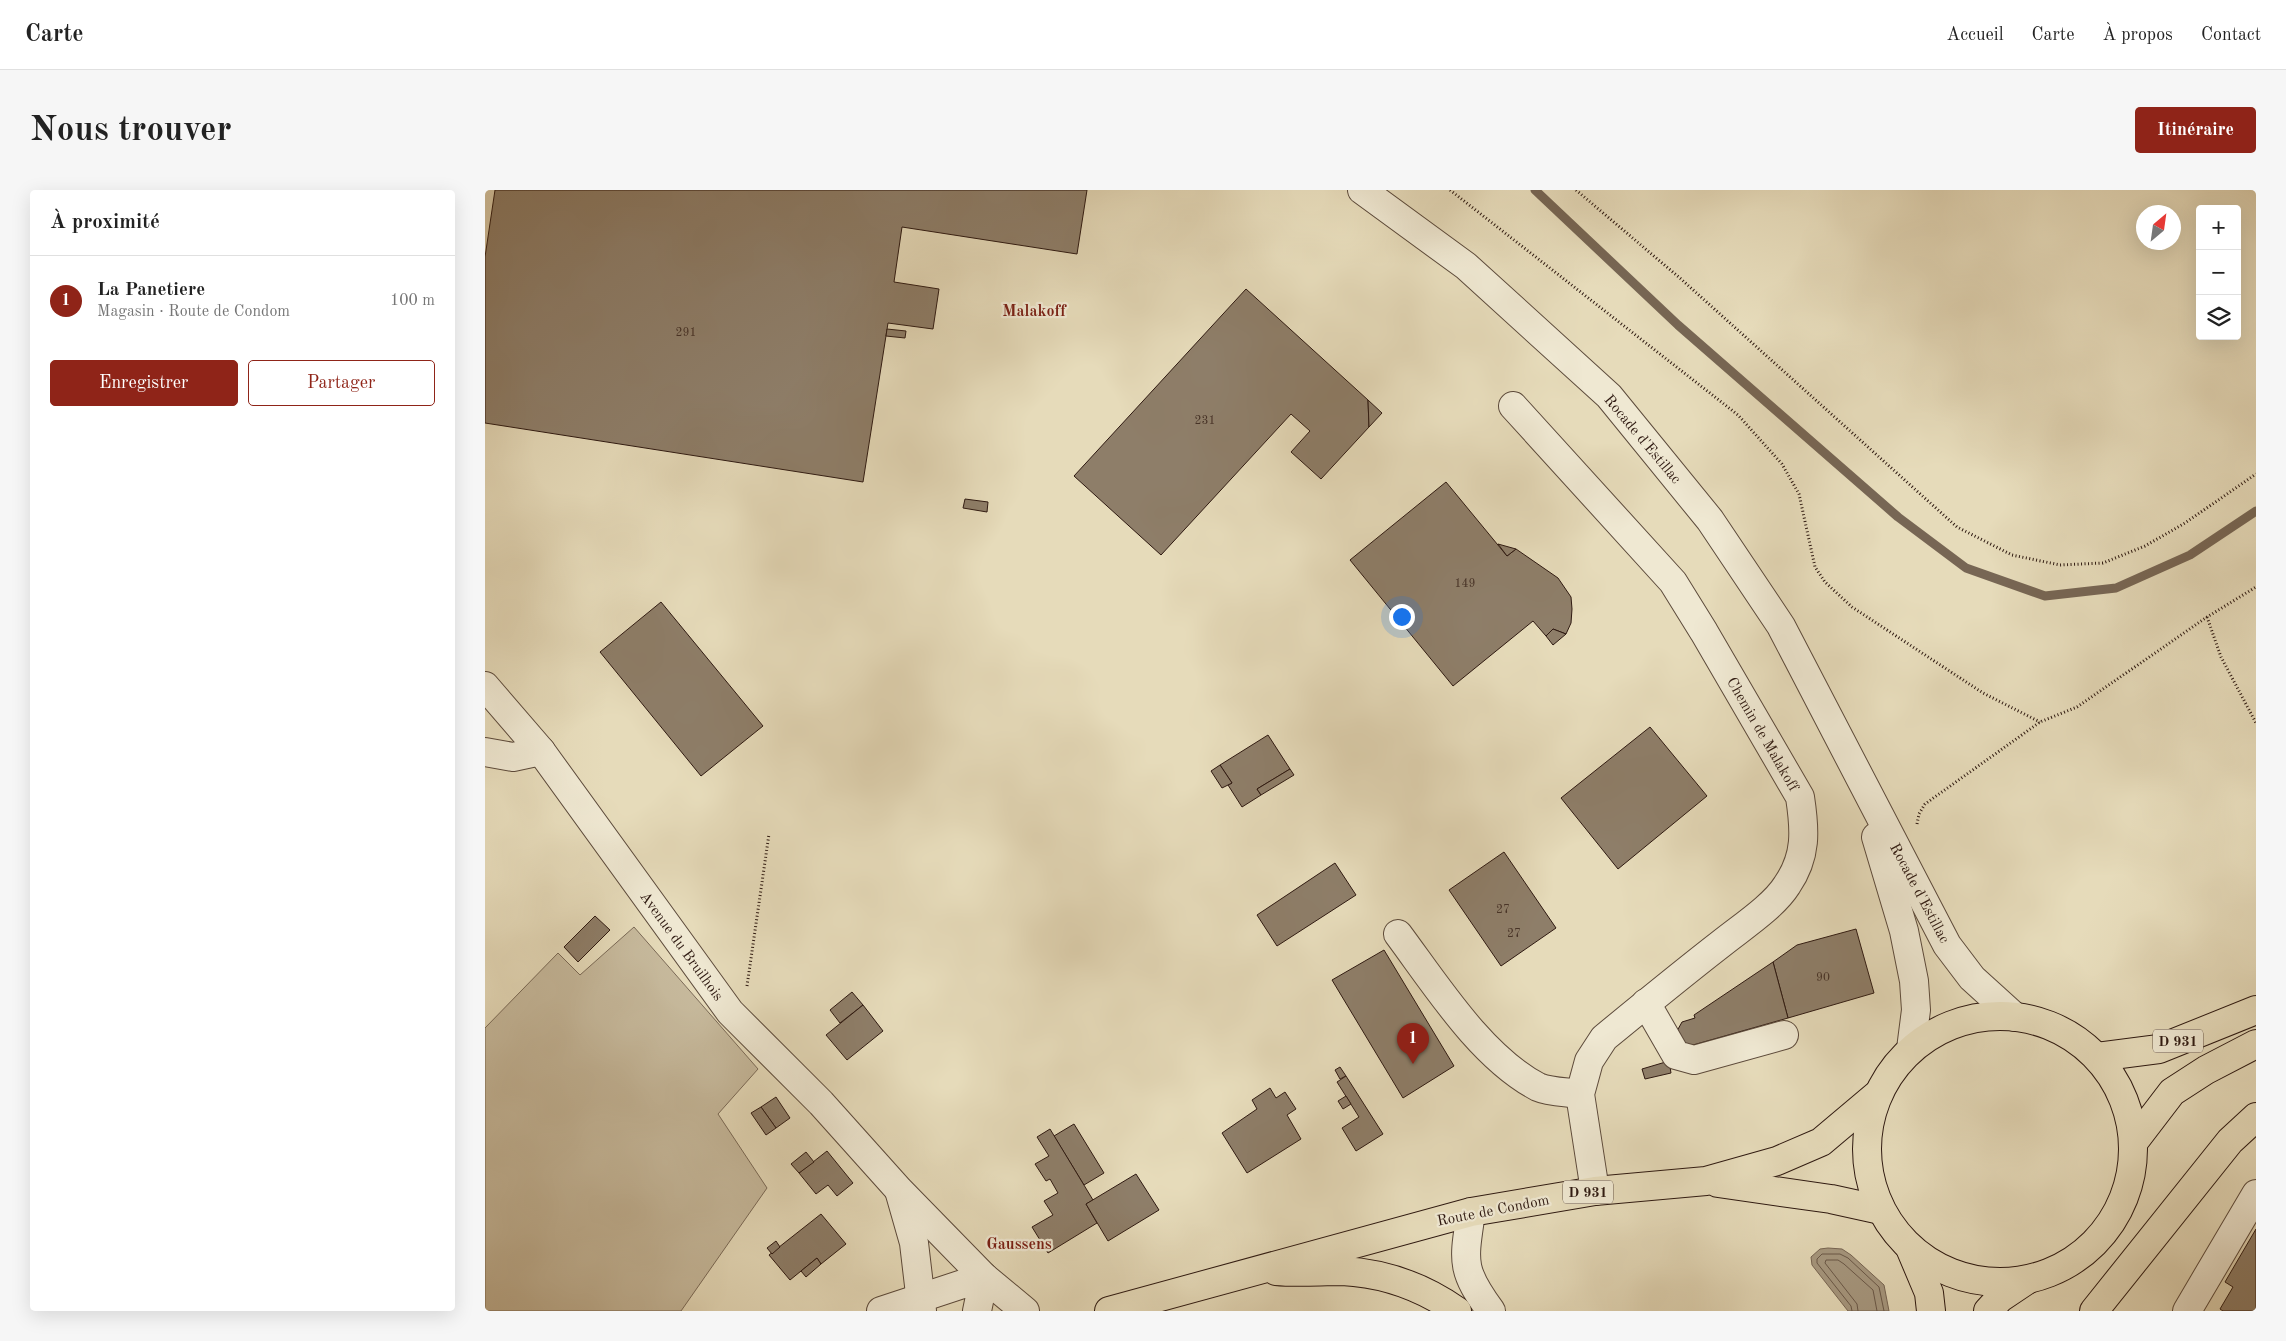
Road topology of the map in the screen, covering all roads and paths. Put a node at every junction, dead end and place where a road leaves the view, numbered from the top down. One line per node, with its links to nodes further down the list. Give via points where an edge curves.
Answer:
1 (1362, 190): 13 (street, Rocade d'Estillac, via 1465,266 1609,396 1710,520 1775,617)
2 (1450, 190): 9 (path, via 1738,415 1782,464 1799,494 1815,567 1825,582 1852,607 1983,693)
3 (1576, 190): 5 (path, via 1681,279 1957,527 2013,555 2060,564 2103,563 2145,546 2185,523)
4 (1513, 406): 17 (street, Chemin de Malakoff, via 1673,582 1800,797 1804,842 1787,885 1760,913)
5 (2256, 474)
6 (2256, 586): 7 (path)
7 (2207, 617): 9 (path, via 2077,707); 10 (path, via 2221,657)
8 (485, 686): 11 (street, Avenue du Bruilhois)
9 (2040, 722): 14 (path)
10 (2256, 723)
11 (541, 751): 12 (street, via 513,757); 19 (street, Avenue du Bruilhois)
12 (485, 752)
13 (1848, 752): 20 (street, Rocade d'Estillac, via 1947,945 1972,978); 23 (street, Rocade d'Estillac, via 1893,887 1904,931 1916,1010)
14 (1925, 804)
15 (769, 834): 19 (path, via 747,986)
16 (1398, 934): 25 (street, via 1493,1055 1539,1087)
17 (1646, 1003): 21 (street, via 1676,1055 1694,1060); 25 (street, Chemin de Malakoff, via 1604,1038 1589,1061)
18 (2256, 1010): 24 (main road, D 931, via 2159,1049)
19 (730, 1012): 30 (street, Avenue du Bruilhois, via 821,1103)
20 (2015, 1017): 23 (main road, via 1978,1018 1943,1028); 24 (main road, via 2059,1030)
21 (1784, 1035)
22 (2256, 1044): 28 (main road, D 931, via 2172,1092)
23 (1911, 1049): 26 (main road, via 1892,1070)
24 (2097, 1057): 28 (main road, via 2115,1083 2128,1111)
25 (1579, 1094): 31 (street, Chemin de Malakoff)
26 (1878, 1094): 29 (main road, Route de Condom / D 931, via 1821,1142 1777,1161); 33 (main road, via 1867,1132 1868,1172)
27 (2256, 1117): 49 (main road, via 2230,1141)
28 (2133, 1143): 38 (main road, via 2130,1180 2120,1206 2093,1245 2063,1267)
29 (1706, 1181): 31 (main road, Route de Condom / D 931); 33 (main road, Route de Condom / D 931, via 1831,1199)
30 (899, 1190): 37 (street, Avenue du Bruilhois); 40 (street, Avenue du Bruilhois, via 914,1243)
31 (1595, 1191): 34 (main road, Route de Condom / D 931)
32 (2256, 1194): 50 (street)
33 (1881, 1210): 35 (main road)
34 (1471, 1212): 36 (main road, Route de Condom / D 931); 46 (street, via 1465,1251 1466,1270)
35 (1910, 1248): 38 (main road, via 1945,1270 1985,1282); 47 (main road, via 1929,1292)
36 (1280, 1267): 39 (main road, Route de Condom / D 931, via 1247,1272); 45 (main road, via 1302,1274 1342,1272 1385,1277 1433,1294)
37 (984, 1277): 40 (street); 42 (street); 43 (street, Avenue du Bruilhois)
38 (2027, 1280): 48 (main road, via 2000,1298)
39 (1175, 1301): 44 (main road, Route de Condom / D 931)
40 (922, 1304): 41 (street)
41 (881, 1311)
42 (977, 1311)
43 (1025, 1311)
44 (1109, 1311)
45 (1457, 1311)
46 (1491, 1311)
47 (1931, 1311)
48 (1988, 1311)
49 (2094, 1311)
50 (2187, 1311)

